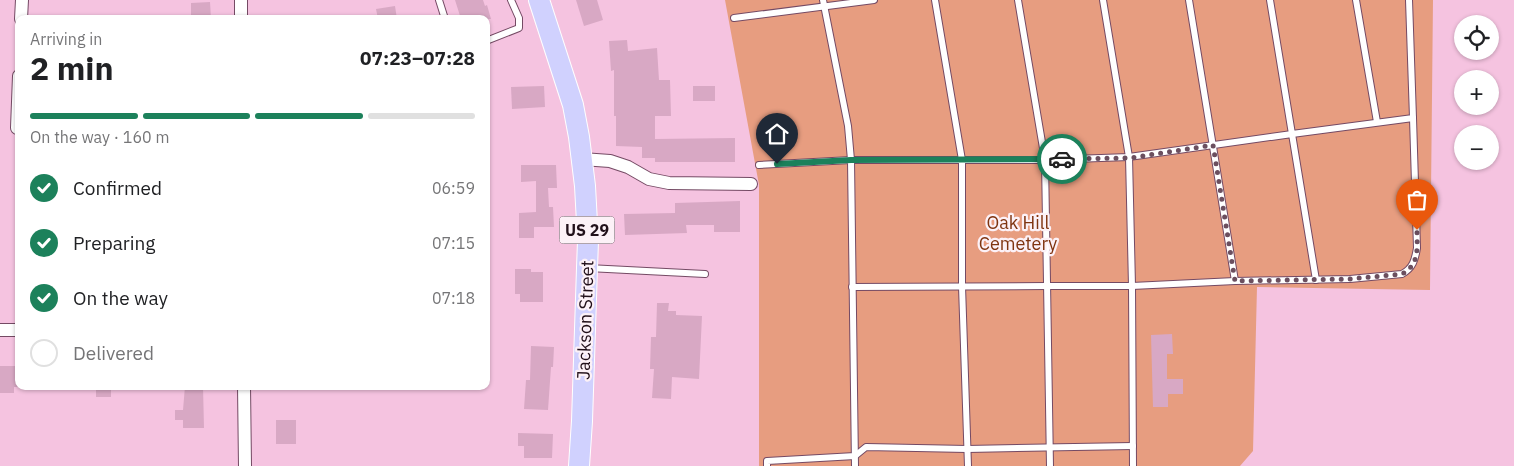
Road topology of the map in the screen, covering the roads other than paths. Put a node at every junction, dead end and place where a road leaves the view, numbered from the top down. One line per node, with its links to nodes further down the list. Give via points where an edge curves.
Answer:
1 (22, 0): 15 (street)
2 (241, 0): 16 (street)
3 (439, 0): 17 (lane)
4 (511, 0): 19 (lane, via 519,18 519,28)
5 (539, 0): 25 (main road, Jackson Street / US 29, via 573,104)
6 (874, 0): 14 (lane)
7 (935, 0): 27 (lane)
8 (1018, 0): 28 (lane)
9 (1104, 0): 24 (lane)
10 (1189, 0): 23 (lane)
11 (1270, 0): 22 (lane)
12 (1356, 0): 21 (lane)
13 (1409, 0): 20 (lane)
14 (824, 3): 18 (lane); 26 (lane, via 848,126)
15 (21, 15)
16 (241, 15)
17 (444, 15)
18 (734, 18)
19 (490, 39)
20 (1413, 118): 21 (lane); 33 (lane, via 1415,261 1402,274)
21 (1377, 122): 22 (lane)
22 (1292, 134): 23 (lane); 33 (lane)
23 (1213, 145): 24 (lane); 34 (lane)
24 (1130, 158): 28 (lane); 37 (lane)
25 (582, 159): 30 (street, via 610,161 649,179 669,183); 31 (main road, Jackson Street / US 29, via 587,213)
26 (851, 160): 27 (lane); 29 (lane); 38 (lane)
27 (962, 160): 28 (lane); 35 (lane)
28 (1044, 160): 36 (lane)
29 (759, 166)
30 (751, 184)
31 (587, 268): 32 (lane); 47 (main road, Jackson Street / US 29)
32 (705, 274)
33 (1316, 280): 34 (lane)
34 (1235, 281): 37 (lane)
35 (962, 286): 36 (lane); 38 (lane); 44 (lane)
36 (1047, 286): 37 (lane); 42 (lane)
37 (1132, 286): 43 (lane)
38 (852, 288): 45 (lane)
39 (0, 330): 40 (street)
40 (15, 330)
41 (244, 390): 46 (street)
42 (1050, 446): 43 (lane); 44 (lane); 51 (lane)
43 (1133, 446): 52 (lane)
44 (967, 449): 45 (lane, via 866,447); 50 (lane)
45 (854, 456): 48 (lane, via 767,461); 49 (lane)
46 (245, 466)
47 (579, 466)
48 (767, 466)
49 (855, 466)
50 (968, 466)
51 (1050, 466)
52 (1133, 466)

